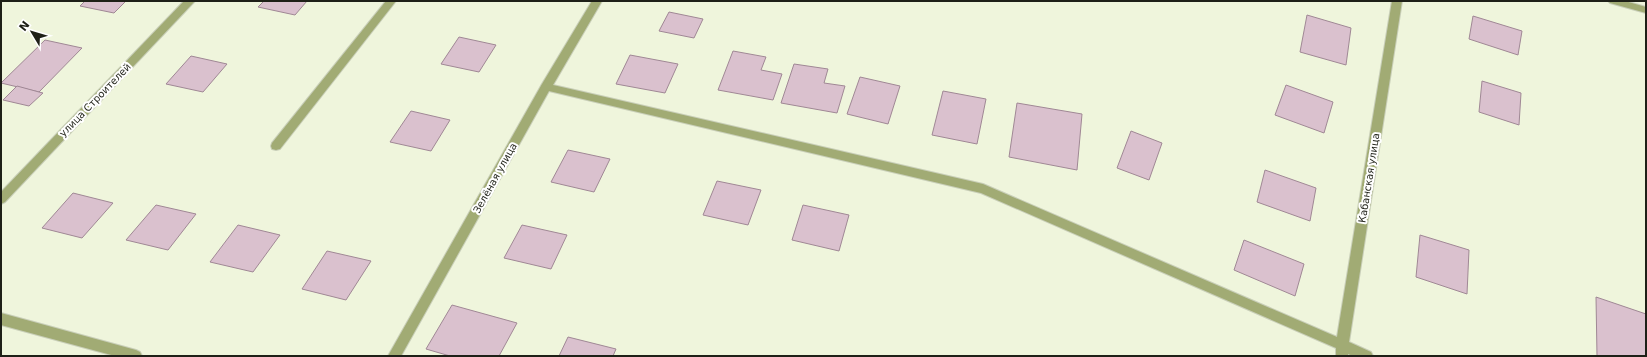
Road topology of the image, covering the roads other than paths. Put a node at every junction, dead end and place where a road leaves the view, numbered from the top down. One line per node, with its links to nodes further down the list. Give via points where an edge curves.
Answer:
1 (190, 1): 9 (street, улица Строителей)
2 (391, 1): 8 (street)
3 (598, 1): 7 (street, Зелёная улица)
4 (1397, 1): 11 (street, Кабанская улица)
5 (1613, 1): 6 (street)
6 (1646, 10)
7 (546, 87): 11 (street, via 983,189); 13 (street, Зелёная улица)
8 (276, 146)
9 (1, 199)
10 (1, 319): 12 (street)
11 (1342, 350): 14 (street)
12 (136, 356)
13 (394, 356)
14 (1367, 356)

